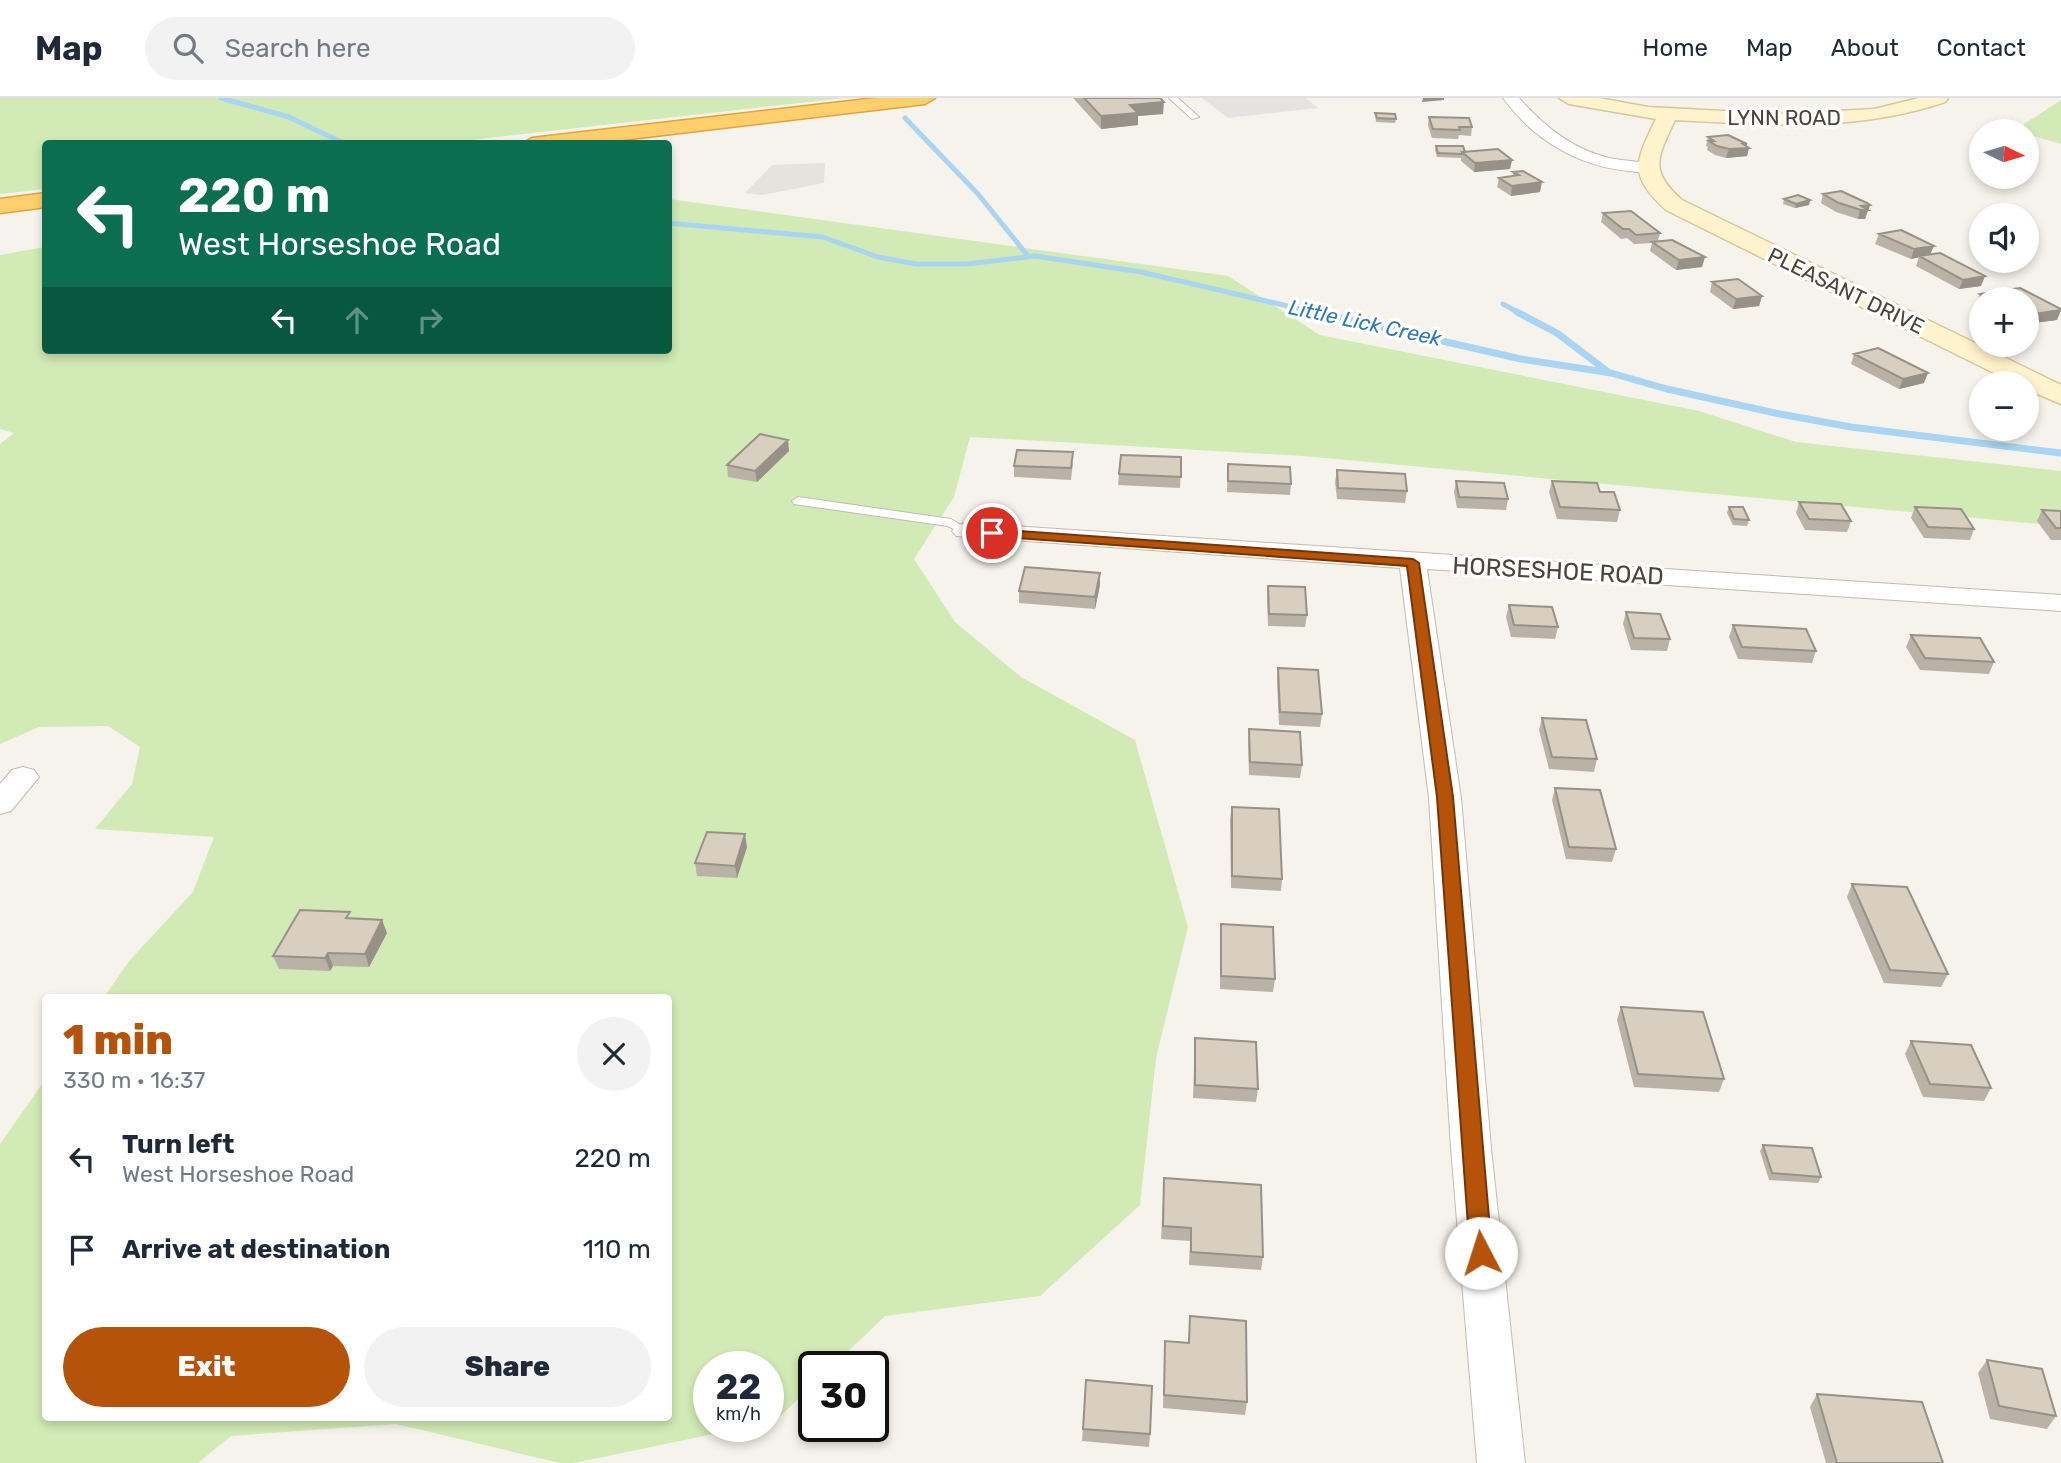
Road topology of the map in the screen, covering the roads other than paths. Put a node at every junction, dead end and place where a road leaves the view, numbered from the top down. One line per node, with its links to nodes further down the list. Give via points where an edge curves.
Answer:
1 (925, 98): 9 (highway)
2 (1172, 98): 8 (lane)
3 (1511, 98): 10 (street, via 1572,152 1604,163)
4 (1569, 98): 7 (street, via 1623,110)
5 (1602, 98): 7 (street)
6 (1938, 98): 7 (street, LYNN ROAD, via 1889,113 1830,119 1748,120)
7 (1669, 113): 10 (street, via 1647,155)
8 (1195, 117)
9 (566, 140)
10 (1646, 168): 13 (street, PLEASANT DRIVE, via 1657,189 1685,212)
11 (42, 201): 12 (highway)
12 (0, 206)
13 (2061, 396)
14 (798, 501): 15 (lane, via 951,523)
15 (965, 531): 16 (street)
16 (1413, 563): 17 (street, HORSESHOE ROAD); 20 (street, HORSESHOE ROAD, via 1445,797)
17 (2061, 603)
18 (23, 777): 19 (street)
19 (0, 804)
20 (1500, 1463)

